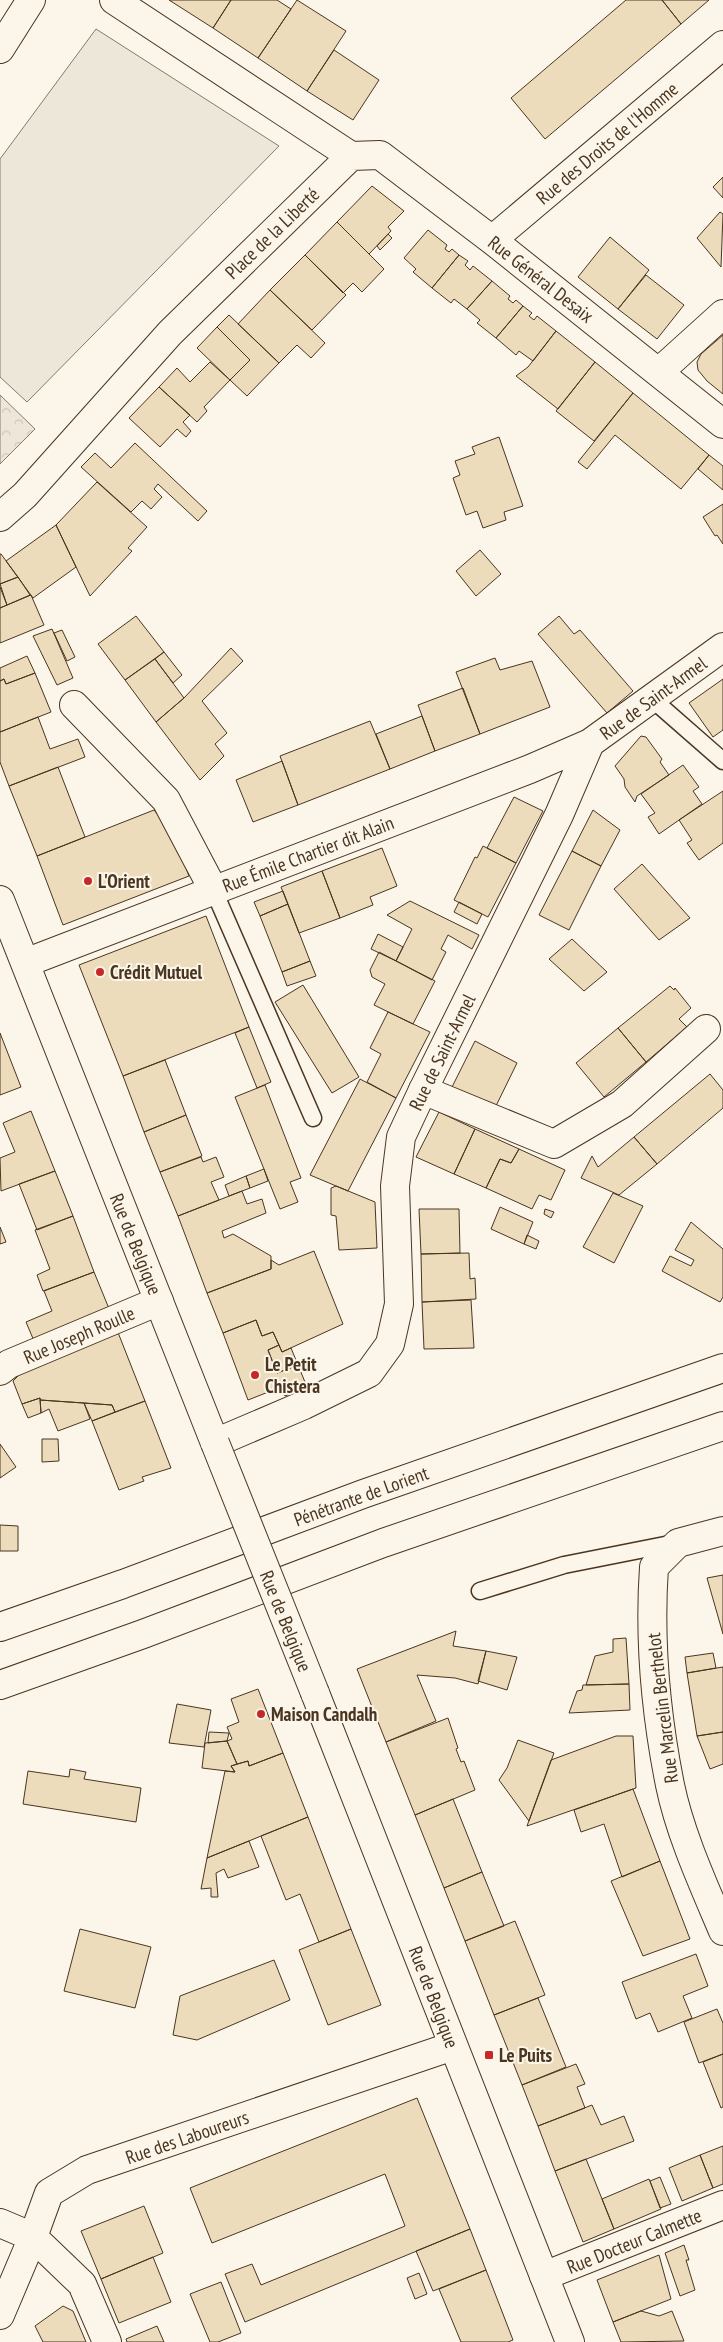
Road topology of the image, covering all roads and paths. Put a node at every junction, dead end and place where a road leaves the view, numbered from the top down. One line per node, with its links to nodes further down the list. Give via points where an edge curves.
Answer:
1 (31, 0): 4 (main road)
2 (114, 0): 5 (main road)
3 (723, 45): 6 (main road, Rue des Droits de l'Homme)
4 (0, 49)
5 (351, 156): 6 (main road, Rue Général Desaix, via 380,156); 10 (main road, Place de la Liberté, via 170,333 24,495)
6 (492, 240): 8 (main road, Rue Général Desaix)
7 (723, 314): 8 (main road)
8 (660, 372): 9 (main road, Rue Général Desaix)
9 (723, 424)
10 (0, 517)
11 (723, 647): 12 (main road, Rue de Saint-Armel)
12 (652, 698): 14 (main road, Rue de Saint-Armel); 15 (lane)
13 (74, 705): 16 (main road, via 166,800)
14 (590, 744): 16 (main road, Rue Émile Chartier dit Alain); 20 (main road, Rue de Saint-Armel, via 559,815)
15 (723, 761)
16 (214, 891): 18 (main road, Rue Émile Chartier dit Alain); 21 (lane)
17 (0, 900): 18 (main road, Rue de Belgique)
18 (25, 963): 22 (main road, Rue de Belgique)
19 (706, 1029): 20 (main road, via 622,1104 554,1144)
20 (423, 1090): 26 (main road, Rue de Saint-Armel, via 401,1137 395,1186 399,1304 390,1344 370,1373)
21 (313, 1118)
22 (159, 1301): 24 (main road, Rue Joseph Roulle, via 9,1364); 26 (main road, Rue de Belgique)
23 (723, 1368): 30 (main road, Pénétrante de Lorient, via 363,1494)
24 (0, 1371)
25 (723, 1426): 31 (main road, via 384,1543)
26 (215, 1443): 33 (main road, Rue de Belgique, bridge)
27 (723, 1531): 28 (main road)
28 (678, 1543): 29 (lane, via 564,1566); 32 (main road, Rue Marcelin Berthelot, via 654,1567 652,1606 658,1701 670,1786 695,1866)
29 (480, 1590)
30 (0, 1627)
31 (0, 1684)
32 (723, 1931)
33 (453, 2046): 36 (main road, Rue des Laboureurs, via 87,2170 49,2193); 37 (main road, Rue de Belgique)
34 (723, 2205): 37 (main road, Rue Docteur Calmette)
35 (0, 2223): 36 (main road)
36 (33, 2238): 38 (main road, Rue des Laboureurs); 39 (main road, via 82,2284)
37 (544, 2276): 40 (main road, Rue de Belgique)
38 (0, 2315)
39 (107, 2342)
40 (570, 2342)

